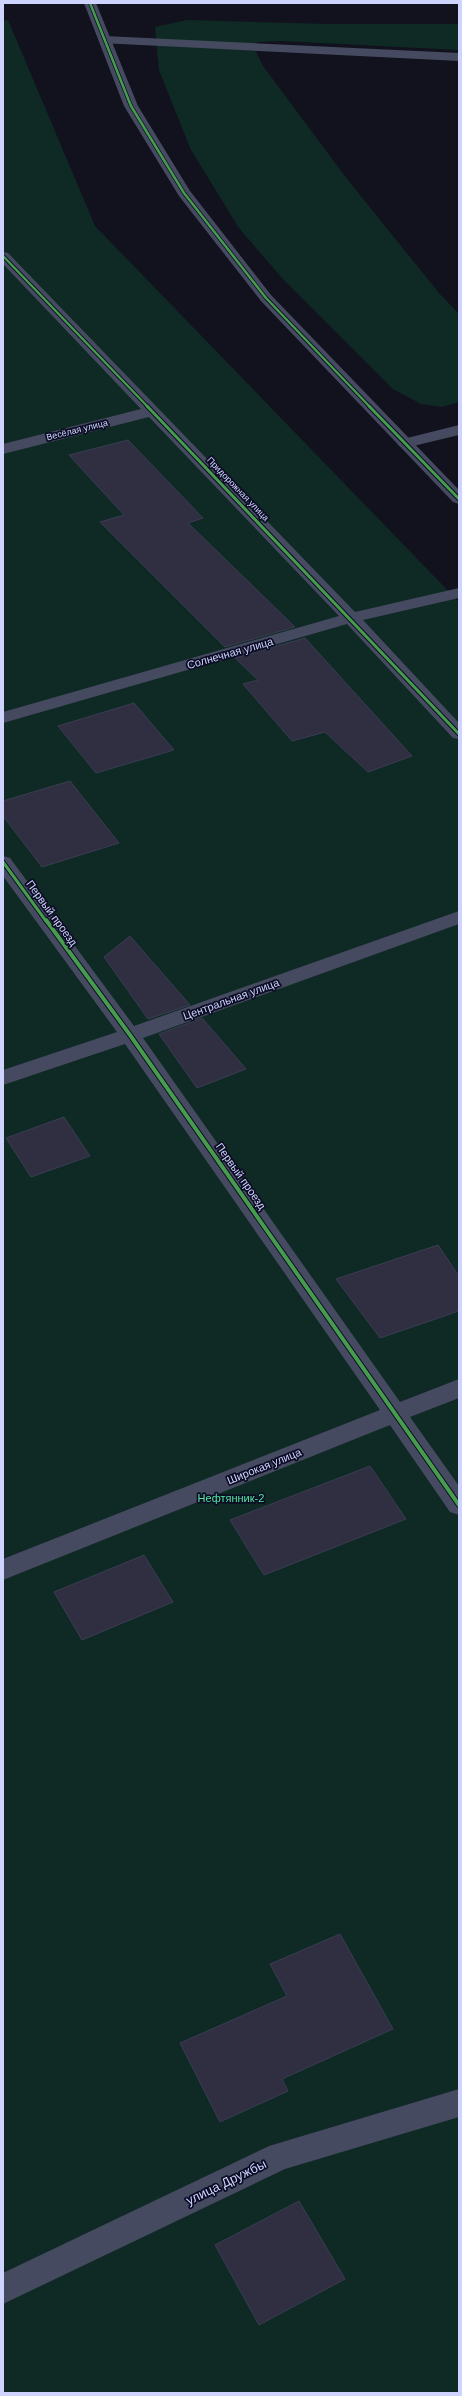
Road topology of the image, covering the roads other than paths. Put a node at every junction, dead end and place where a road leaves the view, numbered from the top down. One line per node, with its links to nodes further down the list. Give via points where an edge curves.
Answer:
1 (90, 3): 2 (street)
2 (105, 40): 3 (street); 7 (street, via 131,106 184,193 266,298)
3 (459, 56)
4 (3, 256): 5 (street, Придорожная улица)
5 (152, 411): 8 (street, Весёлая улица); 11 (street, Придорожная улица)
6 (459, 430): 7 (street)
7 (405, 442): 9 (street)
8 (3, 449)
9 (457, 494)
10 (459, 593): 11 (street, Солнечная улица)
11 (351, 618): 12 (street, Солнечная улица); 13 (street, Придорожная улица)
12 (3, 718)
13 (459, 734)
14 (3, 862): 16 (street, Первый проезд)
15 (459, 917): 16 (street, Центральная улица)
16 (130, 1035): 17 (street, Центральная улица); 19 (street, Первый проезд)
17 (3, 1078)
18 (459, 1388): 19 (street, Широкая улица)
19 (396, 1413): 20 (street, Первый проезд); 21 (street, Широкая улица)
20 (459, 1505)
21 (3, 1570)
22 (459, 2103): 23 (street, улица Дружбы, via 280,2156)
23 (3, 2289)

